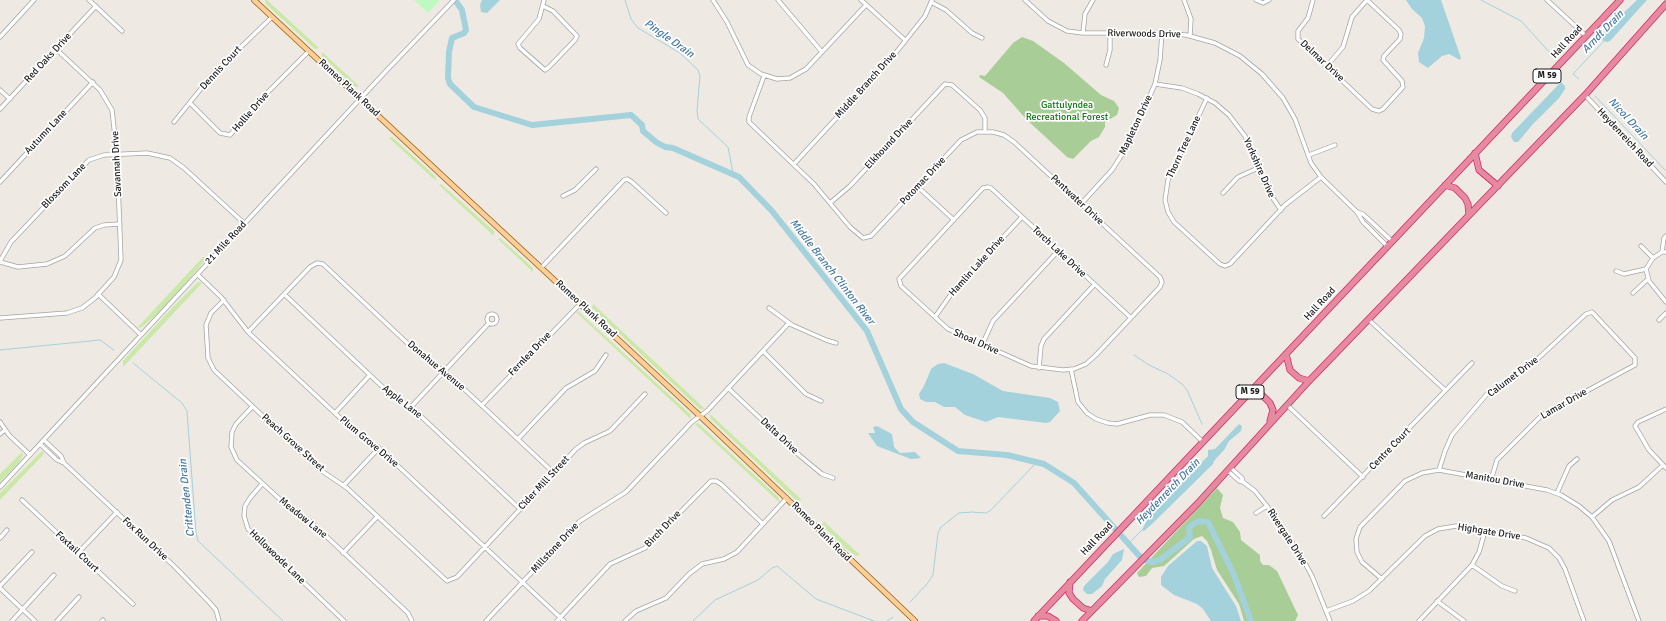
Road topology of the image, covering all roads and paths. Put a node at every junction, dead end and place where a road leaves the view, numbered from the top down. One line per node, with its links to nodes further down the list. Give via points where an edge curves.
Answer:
1 (34, 0): 30 (street)
2 (89, 0): 21 (street)
3 (254, 0): 23 (main road, Romeo Plank Road)
4 (454, 0): 45 (street, 21 Mile Road)
5 (544, 0): 22 (street)
6 (713, 0): 38 (street, via 746,62)
7 (778, 0): 35 (street)
8 (861, 0): 20 (street)
9 (1025, 0): 25 (street, Riverwoods Drive, via 1057,27)
10 (1093, 0): 25 (street, via 1086,14)
11 (1184, 0): 29 (street, via 1191,19)
12 (1256, 0): 13 (street, via 1263,3)
13 (1269, 0)
14 (1313, 0): 37 (street, Delmar Drive, via 1310,14 1297,36)
15 (1367, 0): 37 (street, via 1352,17 1341,50); 37 (street, Delmar Drive, via 1401,34 1400,39 1383,60 1401,79 1403,87 1379,111 1372,109)
16 (1547, 0): 28 (street)
17 (1620, 0): 28 (highway, Hall Road / M 59)
18 (931, 1): 31 (street); 32 (street, Middle Branch Drive, via 925,16)
19 (1666, 4): 42 (highway)
20 (866, 5): 32 (street); 35 (street)
21 (96, 6): 24 (street); 33 (street, Red Oaks Drive)
22 (543, 6): 22 (street, via 553,11 577,36 545,70 518,44 539,19)
23 (272, 17): 34 (main road, Romeo Plank Road); 46 (street, Dennis Court, via 213,74)
24 (122, 31)
25 (1083, 33): 26 (street, Riverwoods Drive)
26 (1110, 33): 27 (street, Riverwoods Drive); 36 (street, via 1110,50)
27 (1162, 33): 29 (street, Riverwoods Drive); 40 (street, Mapleton Drive)
28 (1585, 35): 51 (highway, Hall Road / M 59)
29 (1190, 36): 53 (street, Riverwoods Drive, via 1232,51 1262,74 1279,92 1292,112)
30 (0, 37)
31 (982, 38)
32 (905, 40): 54 (street, Middle Branch Drive, via 887,64)
33 (56, 49): 39 (street, Savannah Drive); 44 (street, Red Oaks Drive)
34 (309, 51): 45 (main road, Romeo Plank Road); 46 (street, Hollie Drive, via 230,135 220,133)
35 (822, 52): 38 (street, via 806,69 795,76 777,79)
36 (1106, 65)
37 (1327, 66)
38 (764, 76): 54 (street, via 748,121)
39 (93, 82): 52 (street, Savannah Drive, via 104,94 112,110); 58 (street, Autumn Lane)
40 (1155, 84): 43 (street, Yorkshire Drive, via 1182,88); 66 (street, Mapleton Drive, via 1120,160)
41 (0, 90): 44 (street)
42 (1585, 94): 59 (street, Heydenreich Road); 61 (highway)
43 (1207, 98): 55 (street, Yorkshire Drive, via 1225,111 1240,127); 67 (street, Thorn Tree Lane, via 1168,180 1165,200 1174,222 1225,266 1230,264)
44 (10, 99): 47 (street, Red Oaks Drive)
45 (360, 99): 75 (street, 21 Mile Road); 84 (main road, Romeo Plank Road)
46 (191, 104): 48 (street, Dennis Court)
47 (0, 109)
48 (174, 122)
49 (985, 131): 62 (street, Potomac Drive, via 961,140); 65 (street, Elkhound Drive, via 985,118 982,112 952,85 943,86 850,186); 66 (street, Pentwater Drive, via 997,132 1011,139)
50 (1335, 145): 53 (street)
51 (1475, 153): 60 (highway, Hall Road / M 59); 61 (highway, via 1479,170)
52 (117, 155): 74 (street, Savannah Drive); 75 (street, Blossom Lane, via 153,154 175,161); 83 (street, Blossom Lane, via 98,156 85,163 11,242)
53 (1309, 156): 57 (street, Riverwoods Drive)
54 (794, 164): 65 (street)
55 (1258, 168): 63 (street, via 1238,177); 67 (street, Yorkshire Drive, via 1269,193)
56 (596, 169): 64 (street, via 575,190)
57 (1321, 177): 67 (street); 68 (street, Riverwoods Drive)
58 (0, 182)
59 (1666, 182)
60 (1445, 185): 70 (highway, via 1455,188 1465,198); 78 (highway, Hall Road / M 59)
61 (1498, 186): 70 (highway)
62 (918, 187): 65 (street, Potomac Drive, via 866,239 850,227); 72 (street)
63 (1223, 193)
64 (563, 196)
65 (830, 203)
66 (1081, 204): 100 (street, Pentwater Drive, via 1160,277 1160,287)
67 (1281, 210)
68 (1357, 212): 73 (street, Riverwoods Drive); 76 (street, Riverwoods Drive)
69 (666, 213): 84 (street, via 627,179 620,183)
70 (1469, 215): 101 (highway)
71 (1022, 217): 72 (street, Torch Lake Drive, via 988,187 984,188); 80 (street, Torch Lake Drive); 98 (street, Hamlin Lake Drive, via 954,290)
72 (954, 220): 98 (street, Shoal Drive, via 899,281 901,286)
73 (1370, 221): 76 (street); 78 (street, Riverwoods Drive)
74 (120, 224): 83 (street, via 95,228 65,256 47,264 18,267); 91 (street, Savannah Drive, via 122,254 119,266 114,277)
75 (245, 224): 87 (street, 21 Mile Road)
76 (1366, 226): 78 (street, Riverwoods Drive)
77 (1666, 236): 81 (street)
78 (1389, 243): 110 (highway, Hall Road / M 59)
79 (1641, 246): 82 (street)
80 (1058, 251): 89 (street, Torch Lake Drive); 108 (street, via 993,321)
81 (1664, 252): 82 (street)
82 (1652, 258): 85 (street)
83 (0, 261)
84 (541, 268): 95 (main road, Romeo Plank Road)
85 (1646, 269): 86 (street, via 1624,274); 88 (street)
86 (1616, 271)
87 (198, 275): 93 (street, Plum Grove Drive); 106 (street, 21 Mile Road)
88 (1648, 279): 90 (street); 94 (street)
89 (1094, 284): 100 (street, Torch Lake Drive); 114 (street, via 1044,339)
90 (1633, 293)
91 (98, 294): 99 (street, Savannah Drive, via 86,305 72,312); 106 (street)
92 (284, 294): 105 (street); 116 (street, Donahue Avenue, via 310,267 317,263 325,265 421,356); 117 (street, Apple Lane)
93 (224, 300): 105 (street, Plum Grove Drive); 126 (street, Peach Grove Street, via 211,313 207,322 208,358 216,373)
94 (1666, 302)
95 (580, 304): 124 (street, Fernlea Drive); 130 (main road, Romeo Plank Road)
96 (769, 308): 104 (street)
97 (1666, 313): 102 (street)
98 (935, 317): 108 (street, Shoal Drive, via 952,331)
99 (0, 318)
100 (1131, 318): 115 (street, via 1093,358 1082,366)
101 (1369, 320): 118 (highway); 120 (street)
102 (1659, 320)
103 (489, 323): 116 (street)
104 (789, 323): 107 (street); 109 (street, Millstone Drive)
105 (248, 332): 129 (street, Plum Grove Drive)
106 (141, 335): 136 (street, 21 Mile Road)
107 (836, 343)
108 (982, 344): 114 (street, Shoal Drive)
109 (763, 351): 119 (street, Millstone Drive); 123 (street, via 806,394)
110 (1286, 354): 118 (highway, via 1290,370 1299,378); 121 (highway, Hall Road / M 59)
111 (606, 355): 135 (street, via 595,370 566,388)
112 (1472, 363): 120 (street, Centre Court)
113 (1636, 363): 146 (street, Calumet Drive, via 1634,357 1595,314 1588,313 1533,363 1490,392 1465,418 1448,443); 150 (street, Lamar Drive, via 1542,415 1498,460)
114 (1039, 368): 115 (street, Shoal Drive)
115 (1071, 369): 137 (street, via 1078,402 1096,419 1117,424 1150,415 1164,415 1182,422)
116 (444, 371): 124 (street, Donahue Avenue); 127 (street)
117 (370, 375): 127 (street, Apple Lane, via 392,396); 129 (street)
118 (1310, 381): 125 (highway)
119 (728, 388): 130 (street, Millstone Drive); 149 (street, Delta Drive, via 799,455 822,474)
120 (1445, 390): 148 (street, Centre Court)
121 (1250, 392): 132 (highway, via 1260,393 1272,407 1273,413); 137 (highway, Hall Road / M 59)
122 (645, 394): 147 (street, Cider Mill Street, via 614,428 580,446)
123 (821, 401)
124 (482, 405): 135 (street, Donahue Avenue)
125 (1287, 406): 132 (highway); 148 (street, Centre Court)
126 (252, 407): 151 (street, Meadow Lane, via 233,428 232,447 237,460); 152 (street, Peach Grove Street, via 319,469)
127 (411, 407): 158 (street, Apple Lane)
128 (1666, 409): 143 (street, via 1638,422 1635,426 1649,450)
129 (334, 413): 139 (street, Plum Grove Drive, via 358,435)
130 (700, 416): 155 (main road, Romeo Plank Road); 177 (street, Millstone Drive, via 626,492 580,521)
131 (0, 422): 133 (street)
132 (1269, 424): 145 (highway)
133 (5, 430): 134 (street); 140 (street)
134 (0, 434)
135 (518, 439): 147 (street, Donahue Avenue)
136 (44, 440): 138 (street, 21 Mile Road); 142 (street, Fox Run Drive, via 61,456)
137 (1202, 441): 175 (highway, Hall Road / M 59)
138 (40, 444): 140 (street, 21 Mile Road); 142 (street, Fox Run Drive)
139 (379, 448): 152 (street); 168 (street, Plum Grove Drive)
140 (30, 455): 153 (street, 21 Mile Road)
141 (1577, 459): 154 (street, via 1568,466)
142 (64, 463): 159 (street, Fox Run Drive)
143 (1663, 465): 144 (street); 163 (street, via 1639,487 1612,500)
144 (1666, 468)
145 (1229, 469): 157 (street, Rivergate Drive, via 1239,481 1255,491); 184 (highway)
146 (1439, 470): 150 (street, Manitou Drive); 174 (street, Manitou Drive, via 1422,473 1405,481 1359,529 1356,539 1357,552 1362,562)
147 (554, 473): 158 (street, Cider Mill Street)
148 (1363, 477): 161 (street)
149 (833, 478)
150 (1492, 480): 154 (street, Manitou Drive)
151 (262, 484): 171 (street, Meadow Lane, via 306,518); 192 (street, Hollowoode Lane, via 245,506 244,516 248,529)
152 (344, 486): 162 (street, Peach Grove Street)
153 (0, 487)
154 (1557, 493): 163 (street, Manitou Drive)
155 (787, 498): 164 (street); 198 (main road, Romeo Plank Road)
156 (22, 500): 170 (street, Foxtail Court)
157 (1267, 506): 160 (street); 185 (street, Rivergate Drive, via 1305,561)
158 (520, 509): 168 (street, Cider Mill Street)
159 (117, 512): 170 (street); 191 (street, Fox Run Drive, via 209,602 216,610)
160 (1256, 513)
161 (1324, 516)
162 (377, 517): 171 (street); 176 (street, Peach Grove Street)
163 (1592, 517): 205 (street, Manitou Drive, via 1611,546)
164 (763, 524): 186 (street, Birch Drive, via 721,484 713,481 706,484 645,548 610,564); 197 (street, via 733,555 702,564 666,598 640,608)
165 (7, 530): 167 (street)
166 (1485, 531): 172 (street); 174 (street, Highgate Drive, via 1456,526 1433,531 1416,543); 204 (street, Highgate Drive, via 1526,538 1544,544 1552,551 1565,569)
167 (0, 538)
168 (485, 547): 176 (street, Cider Mill Street, via 455,579); 177 (street, Plum Grove Drive)
169 (32, 552): 178 (street)
170 (78, 553): 182 (street, Foxtail Court)
171 (343, 553): 193 (street, Meadow Lane, via 408,613)
172 (1472, 565): 179 (street, via 1502,586); 181 (street)
173 (54, 575): 183 (street)
174 (1382, 579): 185 (street, Highgate Drive, via 1369,592)
175 (1070, 580): 184 (highway, via 1069,593 1073,599 1083,608); 187 (highway, Hall Road / M 59)
176 (449, 581)
177 (523, 582): 186 (street, Plum Grove Drive); 194 (street, Millstone Drive)
178 (0, 587): 183 (street)
179 (1515, 591)
180 (79, 597): 190 (street)
181 (1437, 601): 202 (street); 203 (street)
182 (133, 604)
183 (23, 610): 188 (street); 189 (street)
184 (1092, 611): 200 (highway)
185 (1326, 611): 201 (street, Rivergate Drive)
186 (560, 618): 195 (street, Birch Drive); 196 (street, Plum Grove Drive)
187 (1036, 619): 199 (highway, via 1048,616)
188 (12, 621)
189 (35, 621)
190 (57, 621)
191 (219, 621)
192 (344, 621)
193 (412, 621)
194 (486, 621)
195 (557, 621)
196 (564, 621)
197 (625, 621)
198 (916, 621)
199 (1056, 621)
200 (1082, 621)
201 (1330, 621)
202 (1419, 621)
203 (1464, 621)
204 (1584, 621)
205 (1639, 621)

